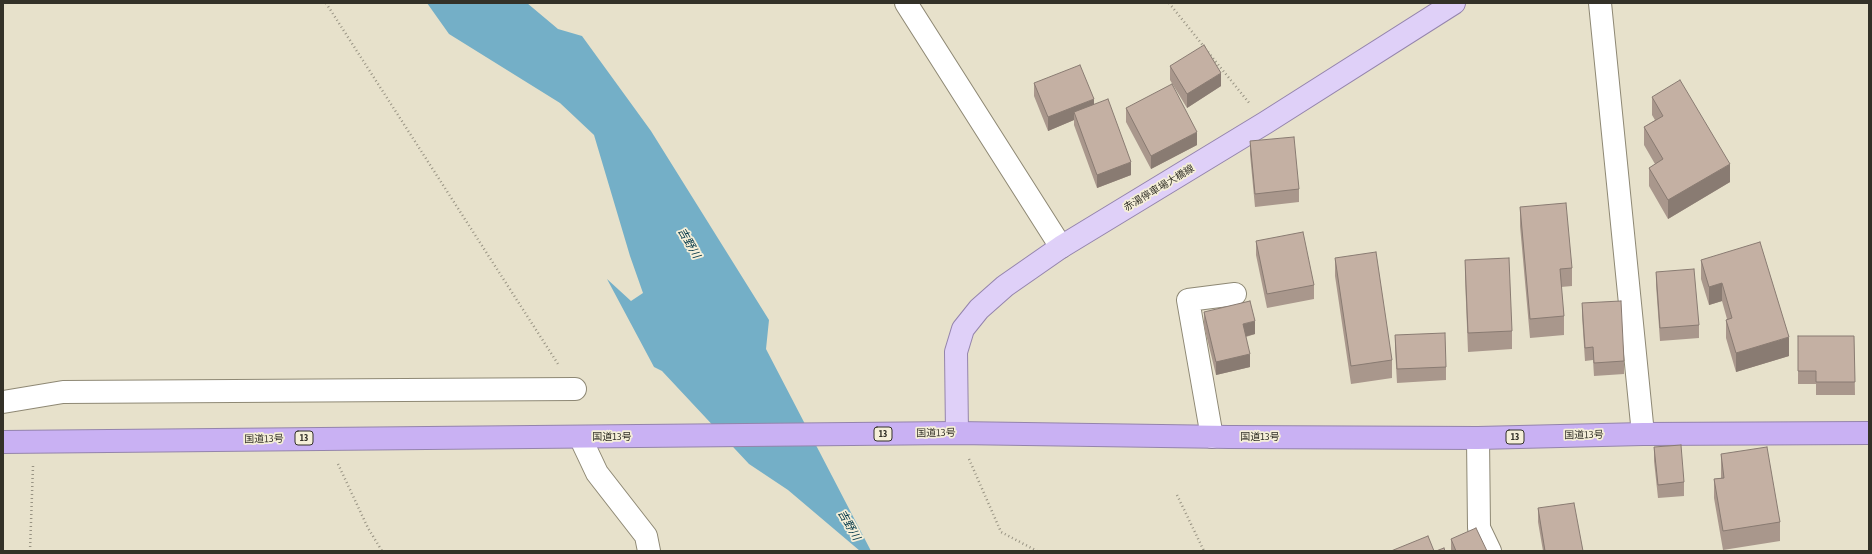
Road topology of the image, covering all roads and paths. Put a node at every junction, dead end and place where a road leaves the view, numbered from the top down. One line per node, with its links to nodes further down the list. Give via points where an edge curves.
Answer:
1 (326, 3): 10 (path)
2 (906, 3): 7 (street)
3 (1169, 3): 6 (path)
4 (1454, 3): 6 (main road, 赤湯停車場大橋線)
5 (1600, 3): 15 (street)
6 (1266, 123): 7 (main road, 赤湯停車場大橋線)
7 (1061, 247): 13 (main road, 赤湯停車場大橋線, via 1005,286 979,309 963,329 956,352)
8 (1235, 294): 16 (street, via 1188,300)
9 (3, 386): 11 (street)
10 (575, 389): 11 (street)
11 (63, 392): 12 (street)
12 (3, 402)
13 (957, 432): 16 (highway, 国道13号 / 13); 17 (highway, 国道13号 / 13); 26 (path, via 1002,532)
14 (1869, 433): 15 (highway, 国道13号 / 13)
15 (1643, 434): 19 (highway, 国道13号 / 13)
16 (1212, 436): 19 (highway, 国道13号 / 13)
17 (580, 437): 18 (highway, 国道13号 / 13); 25 (street, via 598,473 646,536)
18 (336, 438): 21 (highway, 国道13号 / 13); 24 (path, via 338,465)
19 (1478, 438): 28 (street, via 1480,528)
20 (3, 442): 21 (highway, 国道13号 / 13)
21 (34, 442): 23 (path)
22 (1177, 494): 27 (path)
23 (30, 551)
24 (382, 551)
25 (649, 551)
26 (1037, 551)
27 (1204, 551)
28 (1490, 551)

